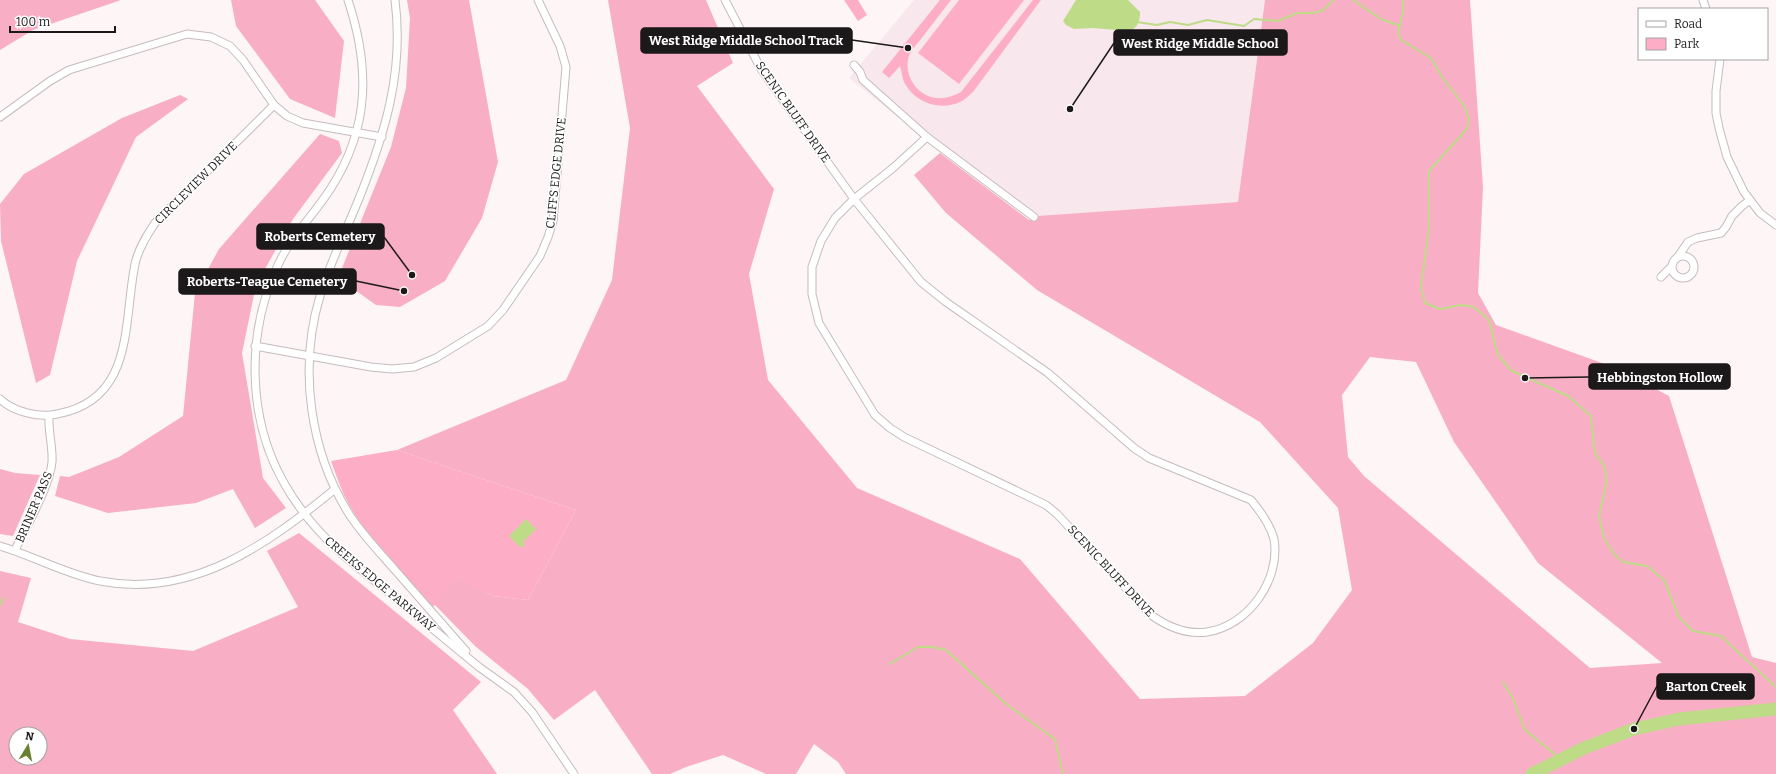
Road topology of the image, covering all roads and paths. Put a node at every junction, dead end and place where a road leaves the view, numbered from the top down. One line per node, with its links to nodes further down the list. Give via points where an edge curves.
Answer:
1 (348, 0): 9 (street, CREEKS EDGE PARKWAY, via 363,65 364,89)
2 (395, 0): 10 (street, CREEKS EDGE PARKWAY, via 398,44 395,81)
3 (538, 0): 20 (street, CLIFFS EDGE DRIVE, via 560,46 566,67 553,221 540,256 503,310 488,326 436,358 414,367 392,370)
4 (725, 0): 12 (street, SCENIC BLUFF DRIVE, via 761,69)
5 (1720, 60): 13 (street, via 1716,92 1718,128 1728,157)
6 (854, 65): 11 (street, via 863,80)
7 (274, 105): 8 (street, via 243,60 230,46 211,37 187,34 69,70); 9 (street, via 287,116 303,123); 22 (street, CIRCLEVIEW DRIVE, via 155,223 147,236 135,262 120,363 113,379 91,402 68,412)
8 (0, 117)
9 (356, 132): 10 (street); 19 (street, CREEKS EDGE PARKWAY, via 342,169 331,189 291,241 278,265 259,318)
10 (382, 137): 20 (street, CREEKS EDGE PARKWAY, via 320,296)
11 (927, 137): 12 (street, SCENIC BLUFF DRIVE); 14 (street)
12 (854, 199): 12 (street, SCENIC BLUFF DRIVE, via 835,218 821,241 812,267 812,294 819,322 875,415 904,438 1046,505 1151,615 1166,626 1185,632 1207,632 1222,628 1250,608 1269,582 1275,554 1270,526 1251,500 1150,458 1134,448 1048,373 921,282)
13 (1750, 200): 15 (street, via 1760,213); 16 (street, via 1732,216 1721,233 1688,242)
14 (1034, 216)
15 (1776, 225)
16 (1677, 258): 17 (street); 17 (street, via 1684,256 1691,260 1694,267 1692,274 1686,278 1679,278 1673,273)
17 (1672, 266): 18 (street)
18 (1661, 277)
19 (255, 346): 20 (street, CLIFFS EDGE DRIVE); 24 (street, CREEKS EDGE PARKWAY, via 254,372 262,427 270,453 284,483)
20 (309, 356): 23 (street, CREEKS EDGE PARKWAY, via 309,386 318,441)
21 (0, 399): 22 (street, CIRCLEVIEW DRIVE, via 16,410)
22 (49, 416): 26 (street, BRINER PASS, via 52,461 50,477)
23 (335, 488): 24 (street); 27 (street, CREEKS EDGE PARKWAY, via 352,518 374,546)
24 (304, 514): 26 (street, via 248,552 204,573 156,584 102,581 71,574); 27 (street, CREEKS EDGE PARKWAY, via 342,554)
25 (0, 546): 26 (street)
26 (15, 550)
27 (479, 666): 28 (street, CREEKS EDGE PARKWAY, via 514,692 532,712)
28 (574, 774)

